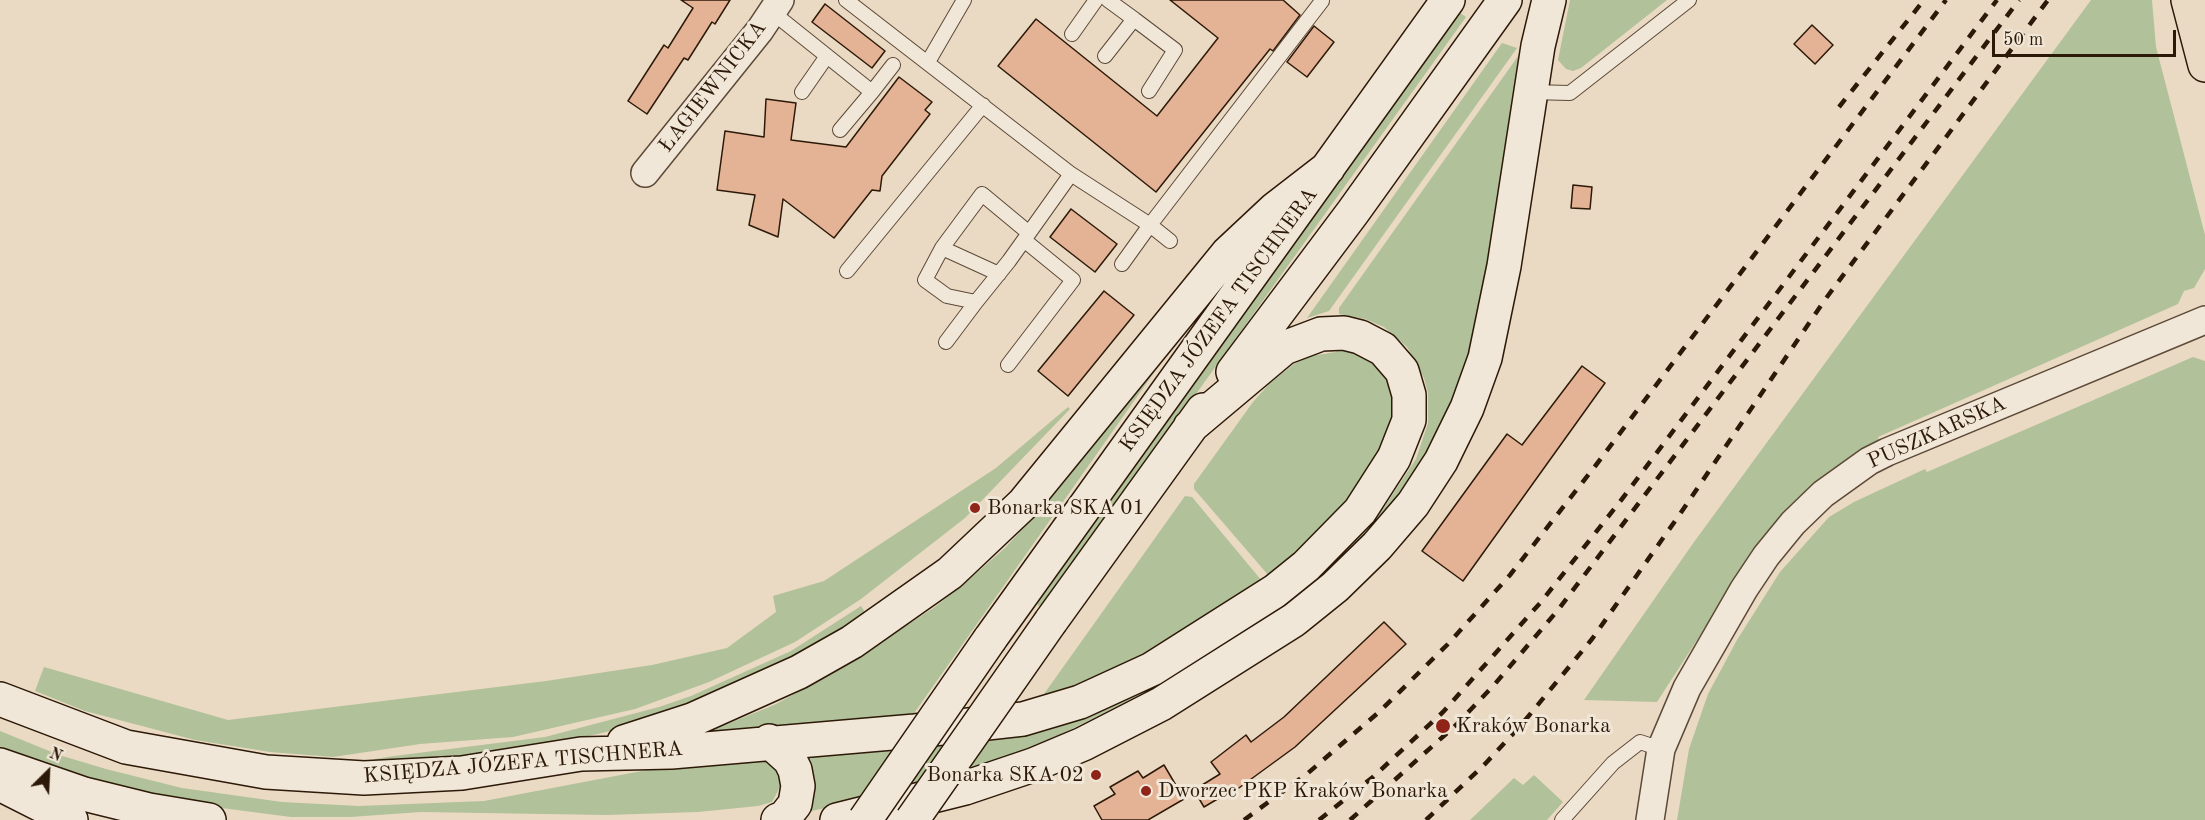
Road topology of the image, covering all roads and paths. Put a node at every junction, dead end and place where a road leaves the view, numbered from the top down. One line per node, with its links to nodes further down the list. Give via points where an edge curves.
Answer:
1 (846, 0): 16 (lane)
2 (964, 0): 16 (lane)
3 (1096, 0): 13 (lane)
4 (1108, 0): 12 (lane)
5 (1322, 0): 28 (lane)
6 (1448, 0): 25 (main road, KSIĘDZA JÓZEFA TISCHNERA)
7 (1505, 0): 39 (main road, KSIĘDZA JÓZEFA TISCHNERA, via 1346,222)
8 (1549, 0): 22 (main road)
9 (1689, 0): 22 (lane, via 1570,93)
10 (776, 6): 14 (lane); 26 (street, ŁAGIEWNICKA)
11 (2195, 13): 17 (main road)
12 (1134, 19): 15 (lane); 19 (lane, via 1175,50)
13 (1072, 34)
14 (827, 56): 20 (lane); 21 (lane)
15 (1105, 56)
16 (928, 62): 23 (lane)
17 (2205, 64)
18 (892, 65): 21 (lane)
19 (1149, 91)
20 (802, 92)
21 (872, 92): 24 (lane)
22 (1530, 92): 49 (main road, via 1504,266 1485,358 1467,408 1441,461 1413,504 1377,546 1294,620 1161,704 1083,744 966,788)
23 (983, 105): 27 (lane); 33 (lane)
24 (840, 130)
25 (1328, 168): 43 (main road, via 1275,209 1228,253 1024,503 950,573 852,642 799,672 692,720); 50 (main road, KSIĘDZA JÓZEFA TISCHNERA, bridge)
26 (645, 174)
27 (1071, 174): 28 (lane); 29 (lane)
28 (1150, 225): 30 (lane); 32 (lane)
29 (1027, 237): 31 (lane, via 982,194); 34 (lane); 38 (lane, via 1073,280)
30 (1170, 241)
31 (942, 248): 34 (lane); 35 (lane, via 925,280 947,296)
32 (1122, 264)
33 (847, 271)
34 (999, 274): 35 (lane)
35 (976, 302): 37 (lane)
36 (2205, 320): 42 (street, PUSZKARSKA, via 1887,452 1822,494 1779,538 1744,589 1687,688)
37 (946, 342)
38 (1008, 365)
39 (1190, 427): 41 (main road, KSIĘDZA JÓZEFA TISCHNERA, via 1284,348 1321,334 1344,333 1383,349 1402,370 1409,394 1409,420 1394,458 1341,532 1275,591 1152,669 1080,702 1023,719); 51 (main road, KSIĘDZA JÓZEFA TISCHNERA, bridge)
40 (0, 699): 43 (main road, KSIĘDZA JÓZEFA TISCHNERA, via 126,747 266,772 364,778 413,776 503,768)
41 (769, 741): 43 (main road, KSIĘDZA JÓZEFA TISCHNERA, via 671,752); 48 (main road, via 790,760 798,786 795,804)
42 (1661, 749): 52 (lane, via 1640,742 1613,763); 53 (street, PUSZKARSKA)
43 (581, 754)
44 (0, 765): 47 (main road, via 84,794)
45 (0, 784): 46 (main road)
46 (71, 820)
47 (208, 820)
48 (778, 820)
49 (837, 820)
50 (865, 820)
51 (912, 820)
52 (1562, 820)
53 (1650, 820)

